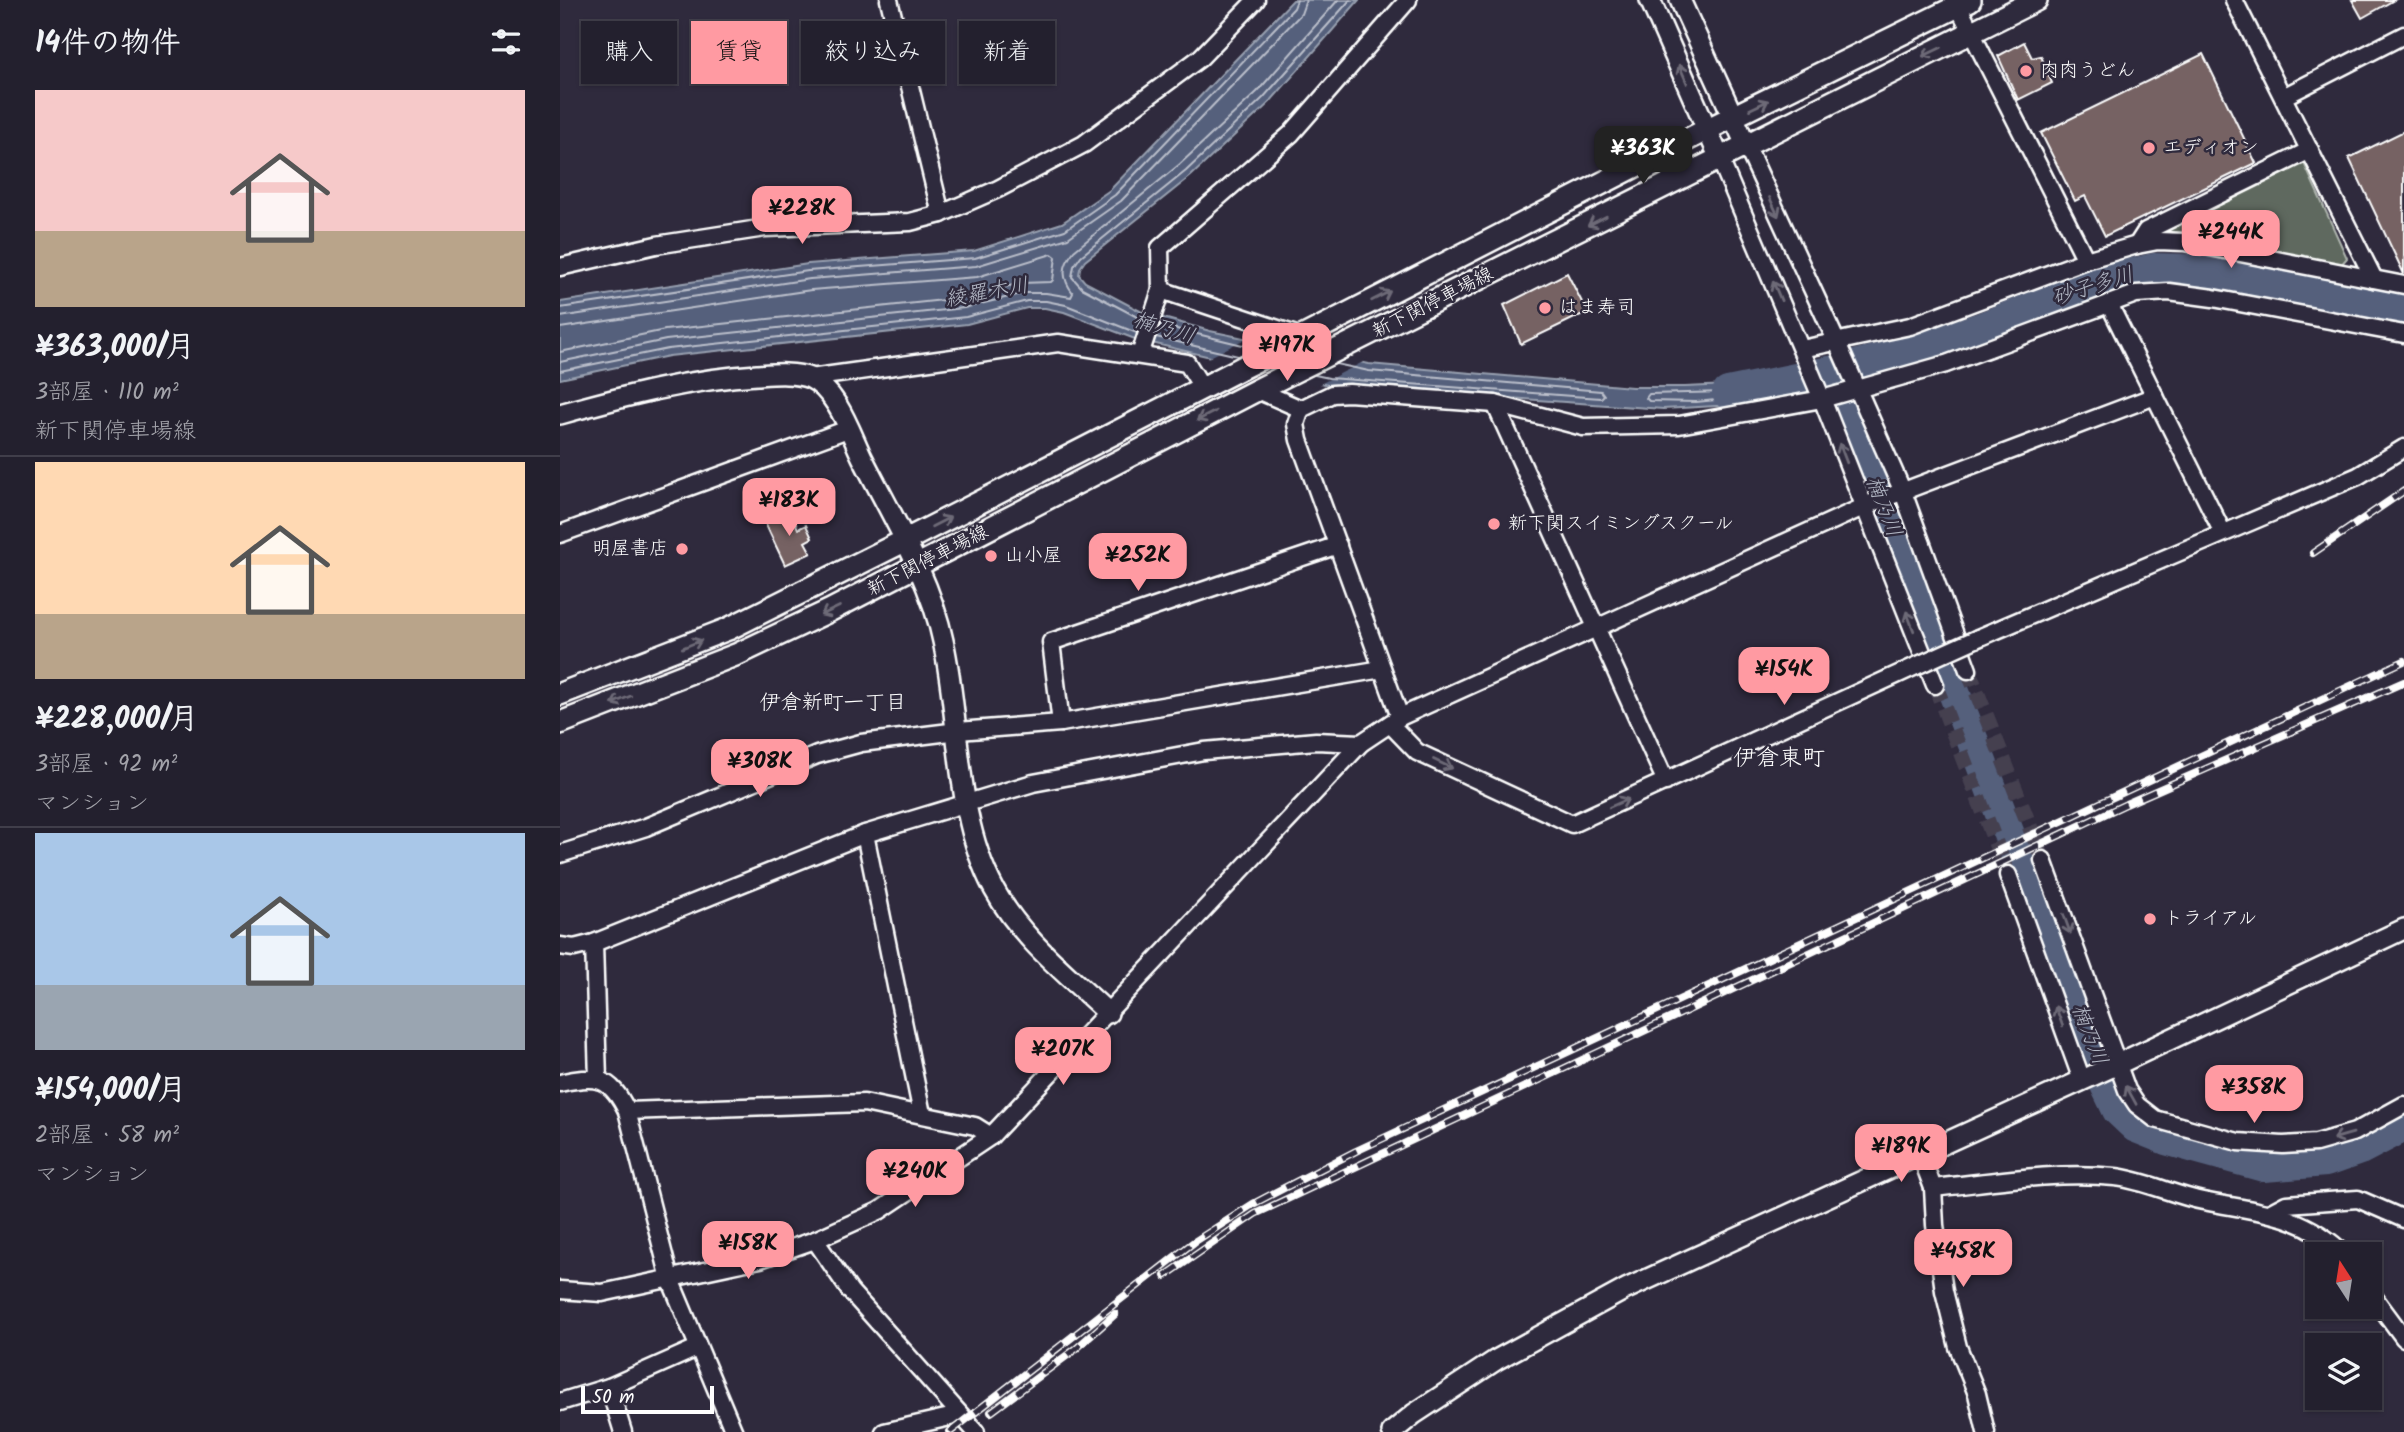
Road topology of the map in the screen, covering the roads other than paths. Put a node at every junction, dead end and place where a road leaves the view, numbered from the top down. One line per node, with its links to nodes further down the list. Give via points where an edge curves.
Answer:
1 (889, 0): 17 (street)
2 (1256, 0): 17 (street, via 1200,58 1084,144)
3 (1408, 0): 23 (street, via 1291,134 1160,248)
4 (1650, 0): 13 (street, one-way to 4)
5 (1680, 0): 12 (street)
6 (2036, 0): 9 (main road, 新下関停車場線)
7 (2234, 0): 11 (street)
8 (1961, 2): 9 (street); 12 (main road, 新下関停車場線, one-way to 8)
9 (1971, 33): 14 (main road, 新下関停車場線, one-way to 14); 19 (street)
10 (2404, 35): 11 (street)
11 (2283, 97): 15 (street)
12 (1733, 118): 13 (main road, 新下関停車場線); 14 (street)
13 (1708, 129): 16 (street); 26 (main road, 新下関停車場線, one-way to 13)
14 (1746, 145): 16 (main road, 新下関停車場線); 27 (street, one-way to 27)
15 (2310, 150): 18 (street, via 2146,231); 21 (street)
16 (1720, 159): 29 (street, one-way to 16); 32 (main road, 新下関停車場線, one-way to 32)
17 (941, 214): 20 (street, via 910,222 765,228)
18 (2137, 244): 19 (street); 21 (street, via 2184,242)
19 (2086, 260): 27 (street, via 1910,326)
20 (560, 267)
21 (2374, 279): 22 (street)
22 (2404, 285)
23 (1159, 295): 26 (street); 28 (street)
24 (2109, 304): 25 (street, via 2136,294 2169,292); 33 (street, via 1946,364); 35 (street)
25 (2404, 334)
26 (1300, 338): 31 (main road, 新下関停車場線)
27 (1837, 344): 29 (street); 33 (street)
28 (1141, 351): 30 (street, via 1058,343); 31 (street, via 1187,363)
29 (1802, 352): 34 (street)
30 (810, 379): 38 (street, via 785,374 727,377 663,387); 39 (street, via 827,392)
31 (1202, 387): 45 (main road, 新下関停車場線, one-way to 31)
32 (1262, 387): 37 (street); 47 (main road, 新下関停車場線, one-way to 47)
33 (1854, 387): 34 (street); 41 (street)
34 (1823, 396): 36 (street, via 1679,425 1583,427); 42 (street, one-way to 34)
35 (2155, 396): 41 (street); 43 (street)
36 (1496, 404): 37 (street, via 1349,393 1332,394); 48 (street)
37 (1301, 409): 46 (street, via 1296,424 1299,440)
38 (560, 414)
39 (848, 429): 44 (street); 45 (street)
40 (2404, 448): 43 (street, via 2358,476)
41 (1897, 494): 42 (street); 50 (street)
42 (1868, 505): 48 (street); 51 (street, one-way to 42)
43 (2223, 533): 58 (street, bridge, via 1978,638)
44 (560, 534)
45 (904, 541): 47 (street); 52 (main road, 新下関停車場線, one-way to 45, via 728,629)
46 (1338, 545): 49 (street); 55 (street, via 1051,642)
47 (916, 566): 54 (main road, 新下関停車場線, one-way to 54, via 738,654); 56 (street, via 943,640)
48 (1595, 628): 53 (street); 58 (street)
49 (1382, 669): 53 (street); 55 (street)
50 (1968, 670)
51 (1935, 685)
52 (560, 694)
53 (1395, 720): 57 (street); 58 (street, one-way to 58, via 1417,752 1572,824)
54 (560, 723)
55 (1061, 723): 56 (street)
56 (958, 731): 59 (street); 61 (street, via 862,743 817,755 646,827)
57 (1361, 743): 59 (street, via 1316,741 1204,751 1033,783); 67 (street)
58 (1666, 782)
59 (966, 802): 60 (street); 67 (street, via 973,838 994,888 1017,923)
60 (865, 834): 65 (street); 74 (street)
61 (560, 853)
62 (2043, 860): 68 (street, one-way to 68)
63 (2008, 875): 70 (street, one-way to 63)
64 (2404, 929): 68 (street)
65 (594, 943): 66 (street); 69 (street)
66 (560, 946)
67 (1108, 1013): 75 (street)
68 (2118, 1064): 70 (street); 72 (street, one-way to 68, via 2355,1132 2316,1143 2238,1142 2155,1119 2137,1105)
69 (598, 1080): 71 (street); 73 (street, via 617,1092)
70 (2082, 1080): 76 (street)
71 (560, 1083)
72 (2404, 1105)
73 (626, 1111): 74 (street, via 864,1103); 82 (street)
74 (922, 1114): 75 (street, via 975,1126)
75 (991, 1136): 80 (street, via 879,1211)
76 (1920, 1153): 77 (street); 94 (street, via 1626,1289 1496,1360)
77 (1933, 1188): 78 (street, via 2023,1178 2117,1177 2201,1200); 95 (street, via 1944,1291)
78 (2271, 1212): 79 (street, via 2286,1204 2358,1199); 81 (street)
79 (2404, 1219)
80 (816, 1240): 82 (street, via 761,1259); 89 (street, via 850,1291)
81 (2332, 1242)
82 (670, 1279): 83 (street, via 602,1293); 86 (street)
83 (560, 1290)
84 (2382, 1308): 85 (street)
85 (2404, 1338)
86 (697, 1348): 87 (street); 91 (street)
87 (609, 1387): 88 (street); 90 (street)
88 (560, 1402)
89 (959, 1415): 92 (street); 93 (street)
90 (624, 1432)
91 (734, 1432)
92 (884, 1432)
93 (976, 1432)
94 (1392, 1432)
95 (1986, 1432)

